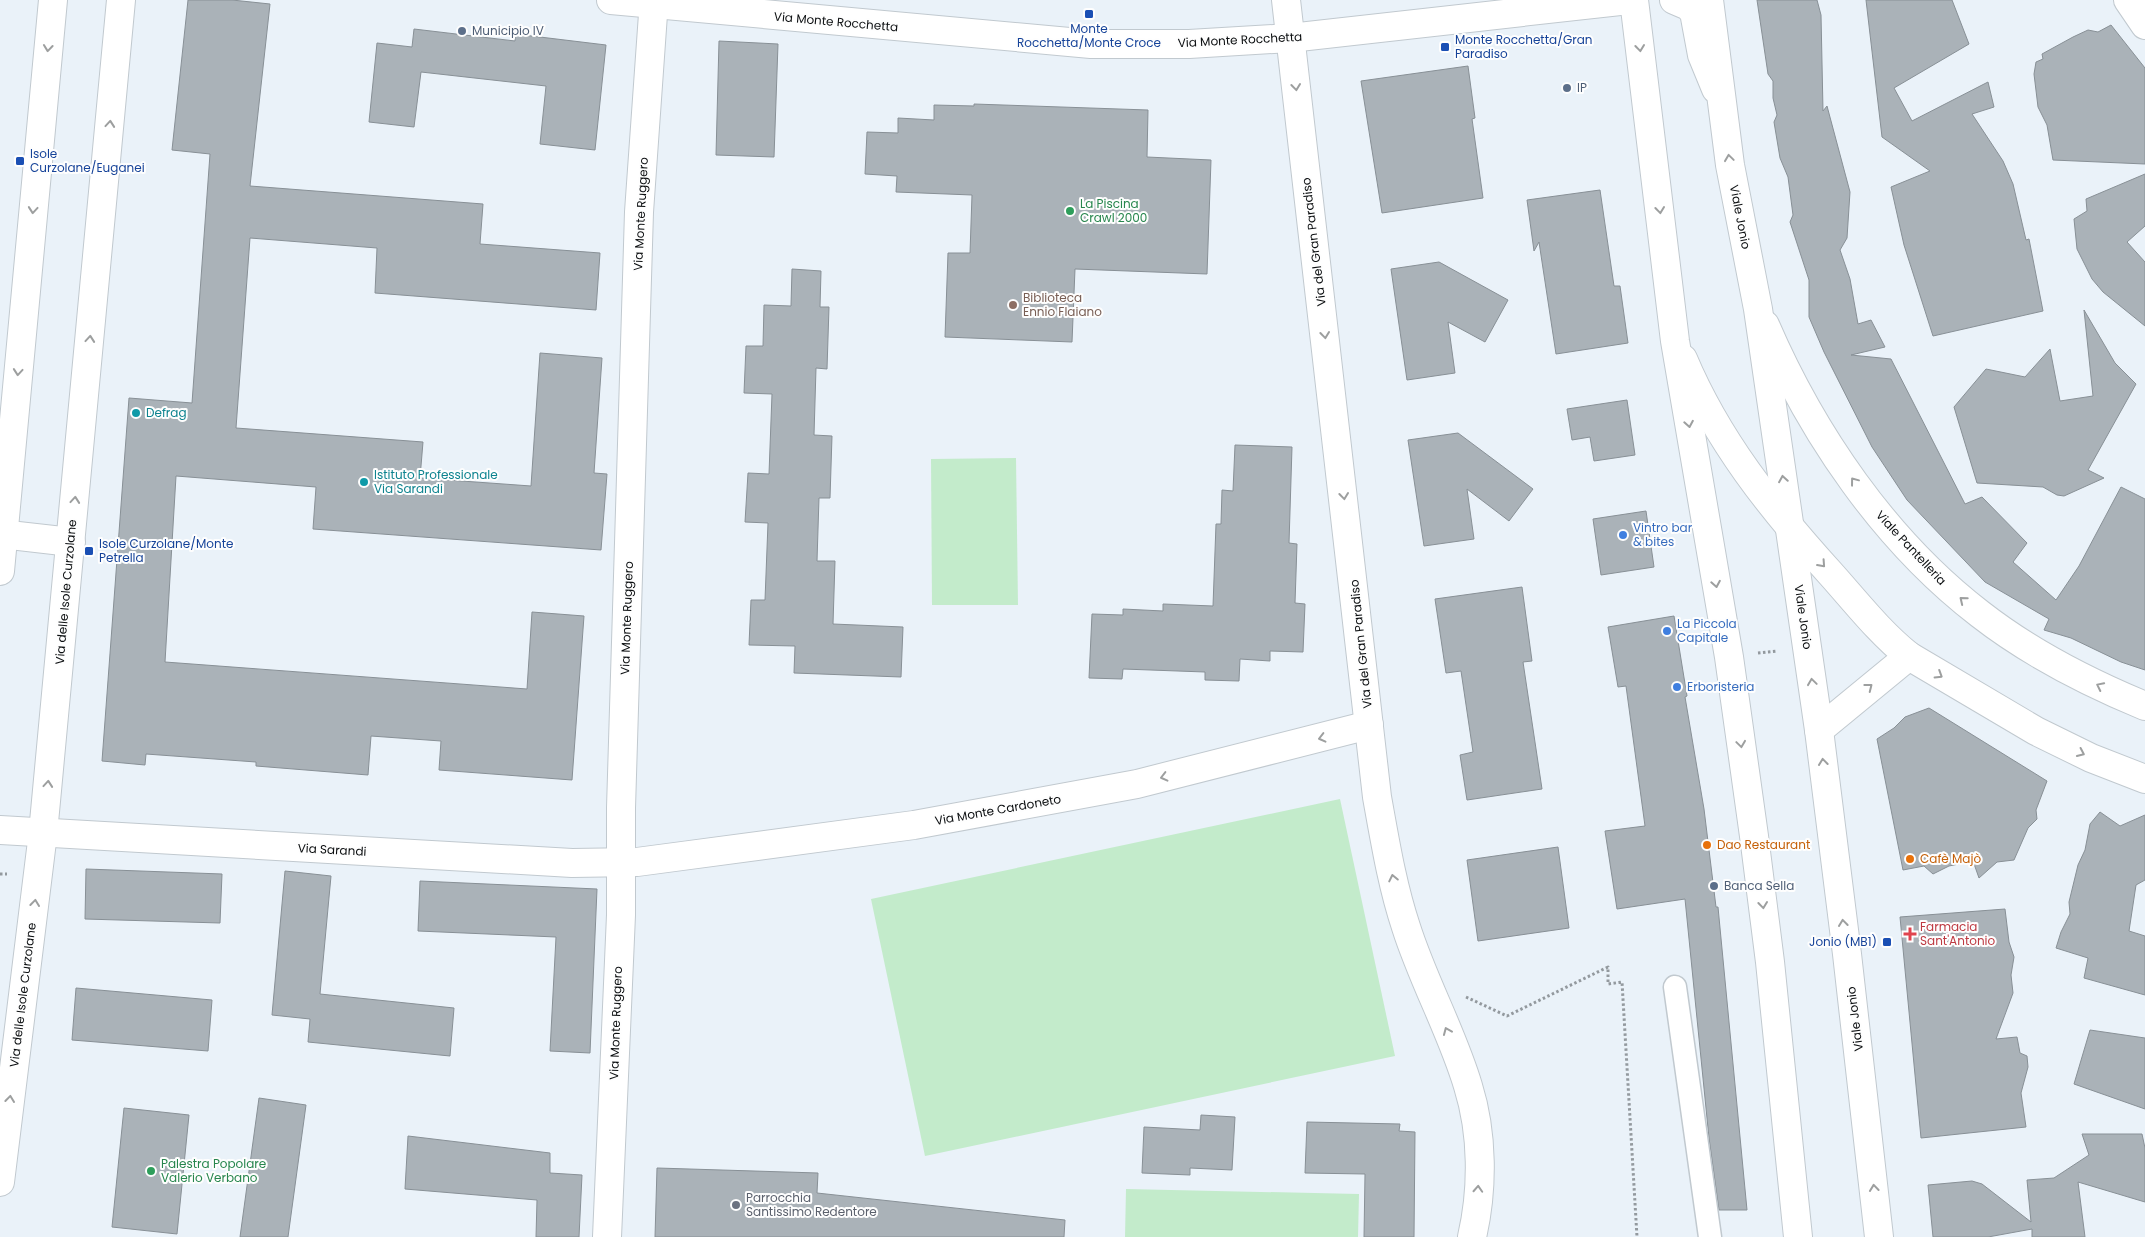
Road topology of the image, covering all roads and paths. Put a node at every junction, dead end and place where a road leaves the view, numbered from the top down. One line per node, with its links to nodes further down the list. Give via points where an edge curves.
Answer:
1 (47, 0): 17 (street, one-way to 17)
2 (121, 0): 18 (street, Via delle Isole Curzolane, one-way to 2)
3 (611, 0): 10 (street, Via Monte Rocchetta)
4 (1286, 0): 12 (street, Via del Gran Paradiso)
5 (1629, 0): 12 (street, Via Monte Rocchetta)
6 (1634, 0): 15 (street, one-way to 15)
7 (1674, 0): 13 (street, via 1694,12 1702,55)
8 (1709, 0): 13 (street, Viale Jonio)
9 (2128, 0): 11 (street)
10 (654, 2): 12 (street, Via Monte Rocchetta, via 1091,44 1189,44); 29 (street, Via Monte Ruggero, via 639,212 621,798)
11 (2145, 25)
12 (1290, 38): 24 (street, Via del Gran Paradiso, one-way to 24)
13 (1720, 97): 14 (street, Viale Jonio, one-way to 13)
14 (1758, 309): 16 (street, Viale Jonio, one-way to 14); 23 (street, Viale Pantelleria, one-way to 14, via 2073,673 2012,637 1928,569 1877,511 1821,435 1780,360)
15 (1675, 341): 16 (street, via 1693,383 1729,448); 37 (street, one-way to 37, via 1728,657 1754,836)
16 (1790, 527): 22 (street, one-way to 22, via 1877,627); 25 (street, Viale Jonio, one-way to 16)
17 (2, 534): 18 (street); 19 (street)
18 (71, 542): 28 (street, Via delle Isole Curzolane, one-way to 18)
19 (0, 571)
20 (1786, 650): 21 (path)
21 (1757, 653)
22 (1909, 656): 25 (street, one-way to 22); 26 (street, one-way to 26, via 2036,731 2091,758)
23 (2145, 706)
24 (1369, 725): 29 (street, Via Monte Cardoneto, one-way to 29, via 1138,784 880,830); 31 (street, Via del Gran Paradiso, one-way to 24, via 1397,895 1377,797)
25 (1819, 730): 38 (street, Viale Jonio, one-way to 25)
26 (2145, 779)
27 (0, 830): 28 (street, Via Sarandi)
28 (43, 833): 29 (street, Via Sarandi); 32 (street, Via delle Isole Curzolane, one-way to 28)
29 (622, 864): 33 (street, Via Monte Ruggero)
30 (1675, 988): 36 (street)
31 (1433, 1000): 34 (street, Via del Gran Paradiso, one-way to 31, via 1479,1174 1475,1112 1458,1059); 35 (path, via 1462,995 1507,1016 1608,967 1608,984 1622,982)
32 (0, 1182)
33 (607, 1237)
34 (1472, 1237)
35 (1637, 1237)
36 (1710, 1237)
37 (1798, 1237)
38 (1879, 1237)

